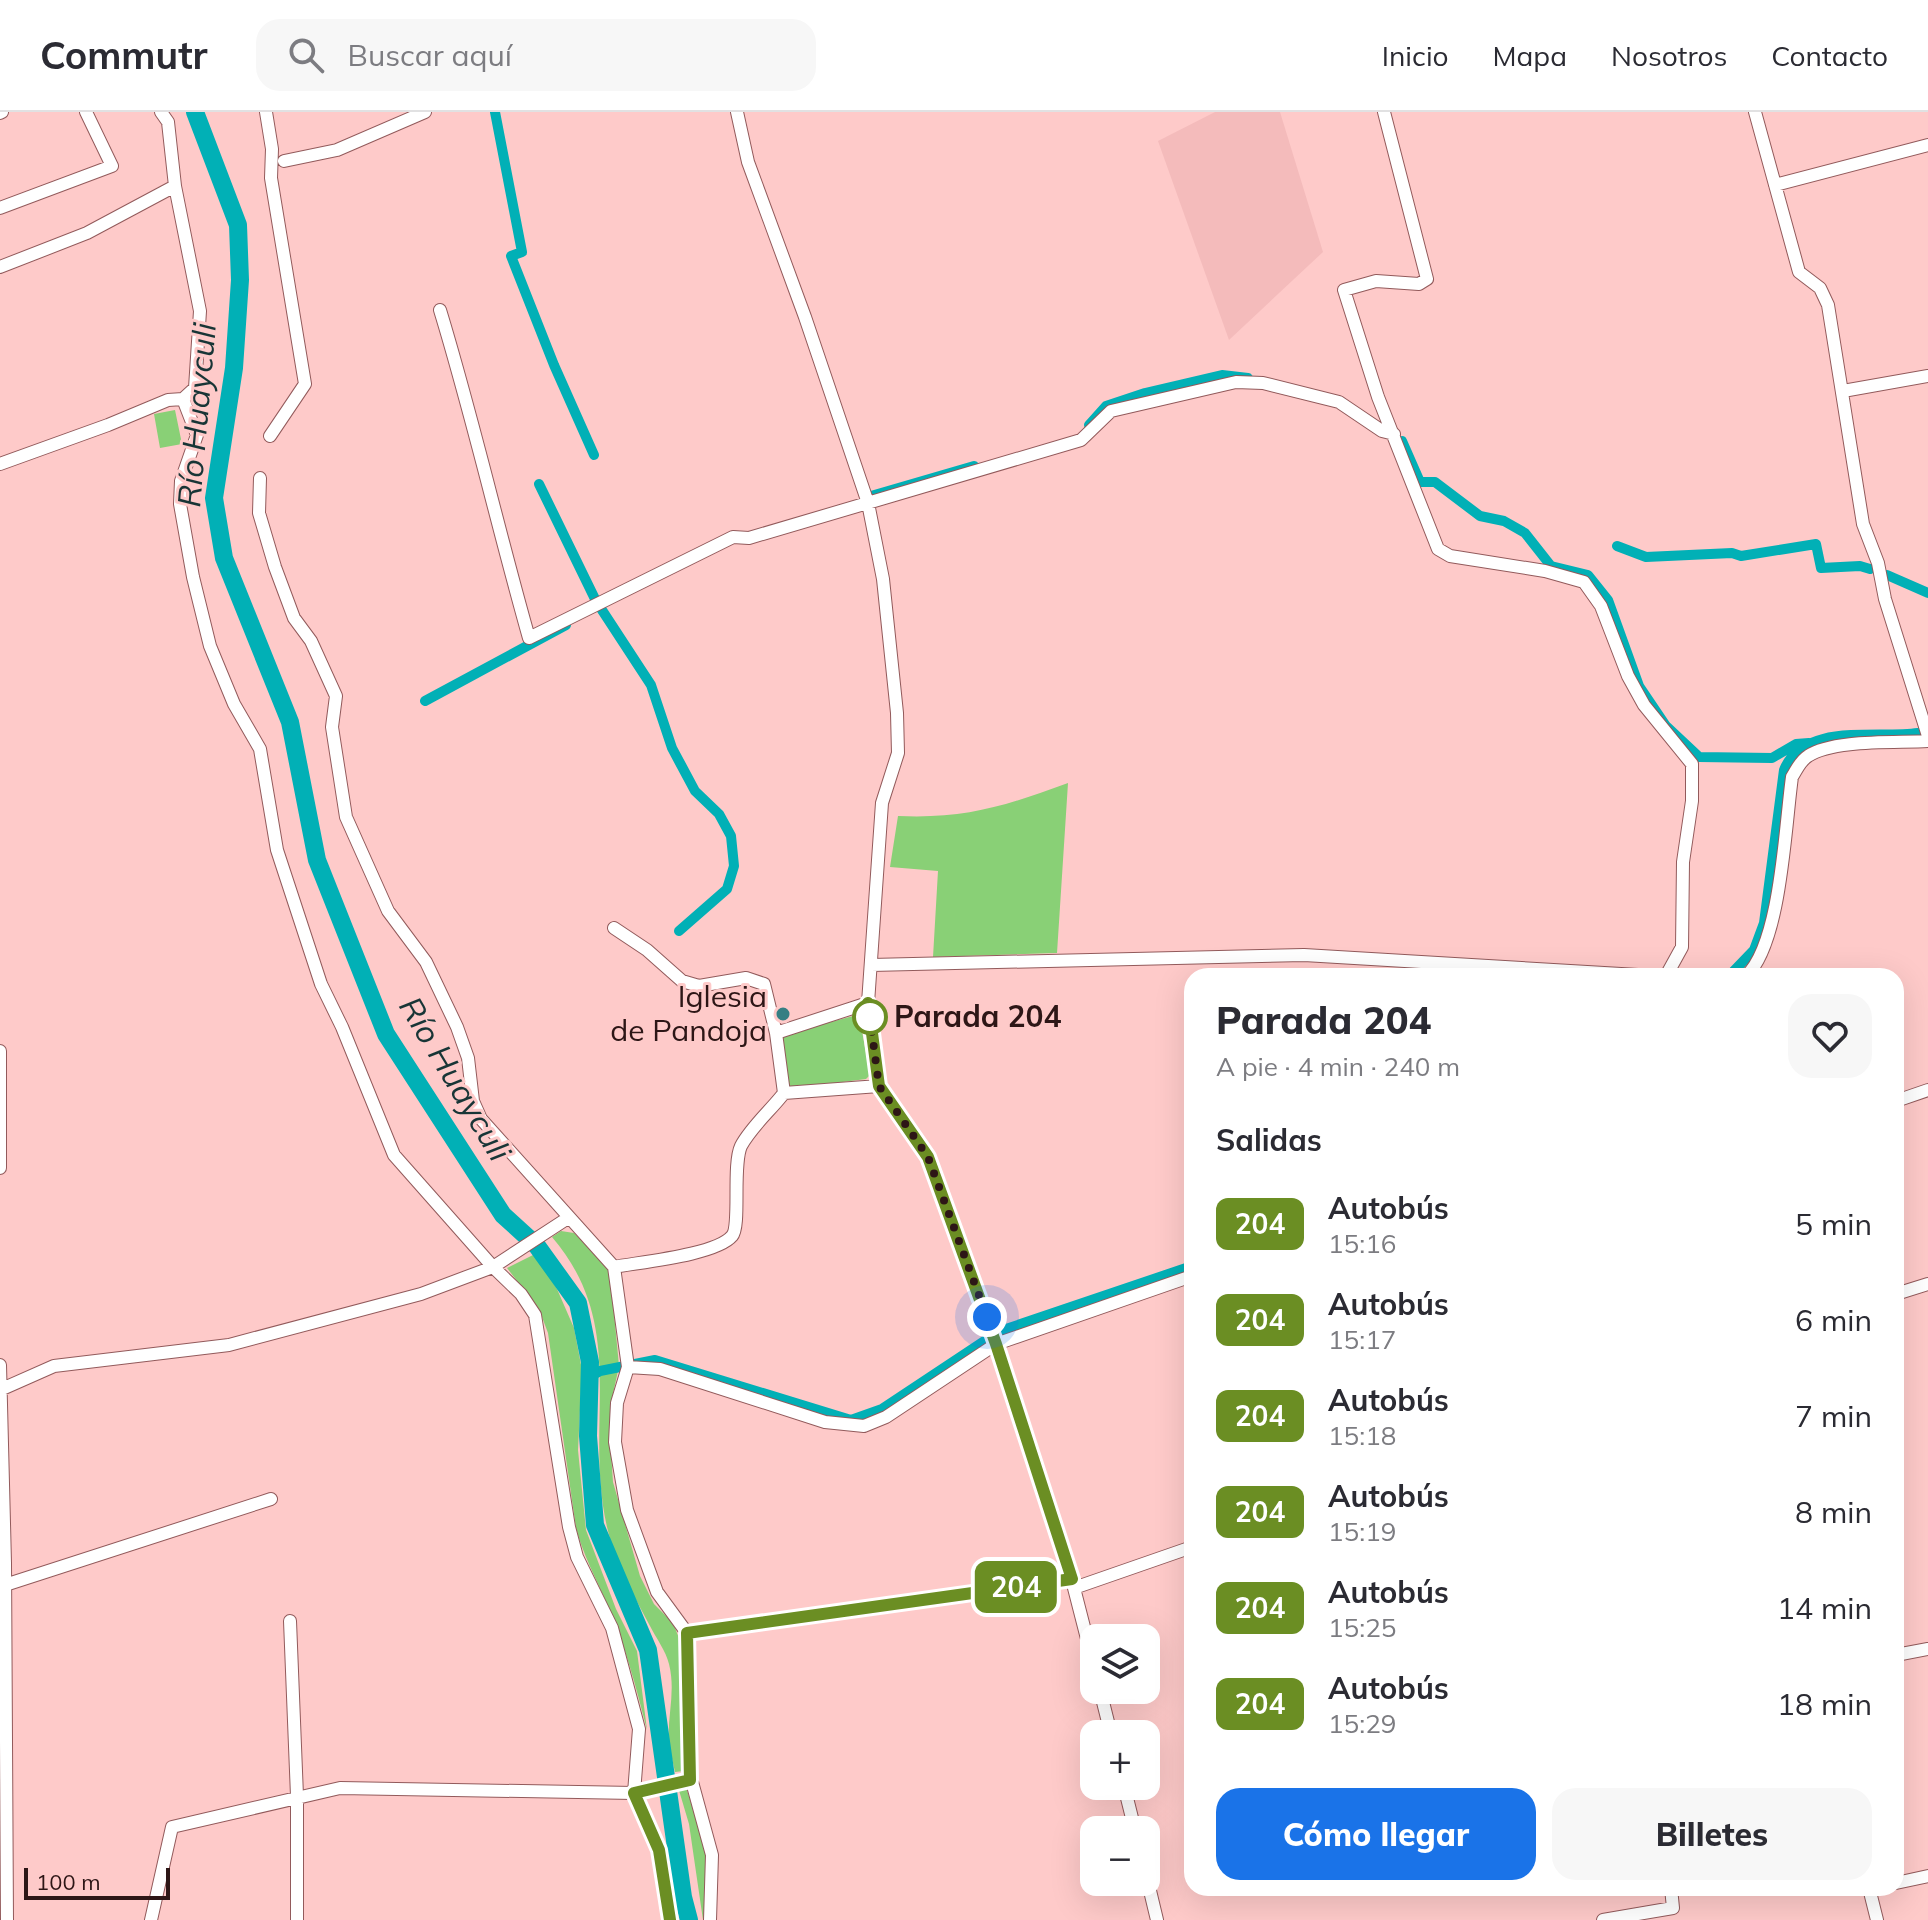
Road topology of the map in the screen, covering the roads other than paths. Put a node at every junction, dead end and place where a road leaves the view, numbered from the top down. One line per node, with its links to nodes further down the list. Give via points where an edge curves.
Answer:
1 (86, 112): 13 (street, via 112,166)
2 (161, 112): 11 (street, via 168,122)
3 (266, 112): 20 (street, via 271,178 305,384)
4 (425, 112): 9 (street, via 337,150)
5 (737, 112): 23 (street, via 748,162)
6 (1384, 112): 19 (street, via 1427,279 1419,284 1376,281 1344,290)
7 (1755, 112): 10 (street)
8 (1928, 145): 10 (street)
9 (284, 161)
10 (1775, 185): 17 (street, via 1799,272 1820,288 1828,305)
11 (175, 186): 14 (street, via 87,233); 18 (street, via 200,311 195,388)
12 (0, 201): 13 (street)
13 (0, 208)
14 (0, 267)
15 (440, 310): 23 (street, via 529,638 733,537 749,538)
16 (1928, 376): 17 (street)
17 (1843, 391): 24 (street, via 1863,524)
18 (183, 399): 21 (street, via 168,400); 39 (street, via 197,435 181,481 180,504 193,577 210,646 260,749 277,850 321,984 394,1155)
19 (1394, 434): 23 (street, via 1339,402 1263,383 1236,382 1111,411 1081,440); 28 (street, via 1438,549 1450,556 1584,582 1601,606 1644,705 1692,764 1682,947)
20 (270, 436)
21 (0, 464)
22 (260, 478): 38 (street, via 259,513 275,567 294,618 311,641 336,696 332,727 346,817 388,911 426,962 457,1027 481,1119)
23 (868, 503): 26 (street, via 889,618 898,753 882,803)
24 (1928, 739): 29 (street, via 1830,747 1800,764 1792,777 1770,934)
25 (614, 928): 31 (street, via 682,981 699,986 746,978 764,984)
26 (871, 965): 27 (street, via 1304,955); 30 (street)
27 (1521, 968)
28 (1670, 968)
29 (1755, 968)
30 (868, 1003): 31 (street); 33 (street)
31 (776, 1033): 35 (street)
32 (0, 1051): 37 (street)
33 (879, 1086): 35 (street); 44 (street, via 928,1157)
34 (1928, 1090): 36 (street)
35 (784, 1093): 40 (street, via 740,1147 734,1194 737,1227 732,1237 716,1247)
36 (1904, 1098)
37 (0, 1168)
38 (568, 1218): 39 (street); 40 (street)
39 (493, 1267): 47 (street, via 421,1294 239,1343 54,1366); 60 (street, via 535,1315 569,1527 577,1557 612,1628 639,1729)
40 (614, 1267): 46 (street)
41 (1184, 1279): 44 (street)
42 (1928, 1284): 43 (street)
43 (1904, 1292)
44 (996, 1344): 46 (street, via 864,1426 825,1422 660,1369); 51 (street)
45 (0, 1365): 47 (street)
46 (628, 1367): 55 (street, via 617,1403 615,1442 627,1510 657,1592)
47 (2, 1389): 50 (street)
48 (271, 1499): 52 (street)
49 (1184, 1549): 51 (street)
50 (3, 1563): 52 (street)
51 (1073, 1584): 54 (street); 55 (street)
52 (5, 1585): 58 (street)
53 (290, 1621): 61 (street)
54 (1083, 1624)
55 (687, 1633): 59 (street)
56 (1928, 1649): 57 (street)
57 (1904, 1654)
58 (3, 1718): 67 (street)
59 (685, 1781): 60 (street); 71 (street, via 712,1855)
60 (639, 1791): 61 (street, via 375,1786); 70 (street, via 659,1850)
61 (297, 1796): 68 (street, via 172,1827); 69 (street)
62 (1928, 1876): 63 (street)
63 (1904, 1881)
64 (1151, 1896): 72 (street)
65 (1672, 1896): 73 (street, via 1673,1908)
66 (1872, 1896): 74 (street)
67 (7, 1920)
68 (151, 1920)
69 (297, 1920)
70 (670, 1920)
71 (710, 1920)
72 (1157, 1920)
73 (1603, 1920)
74 (1877, 1920)

